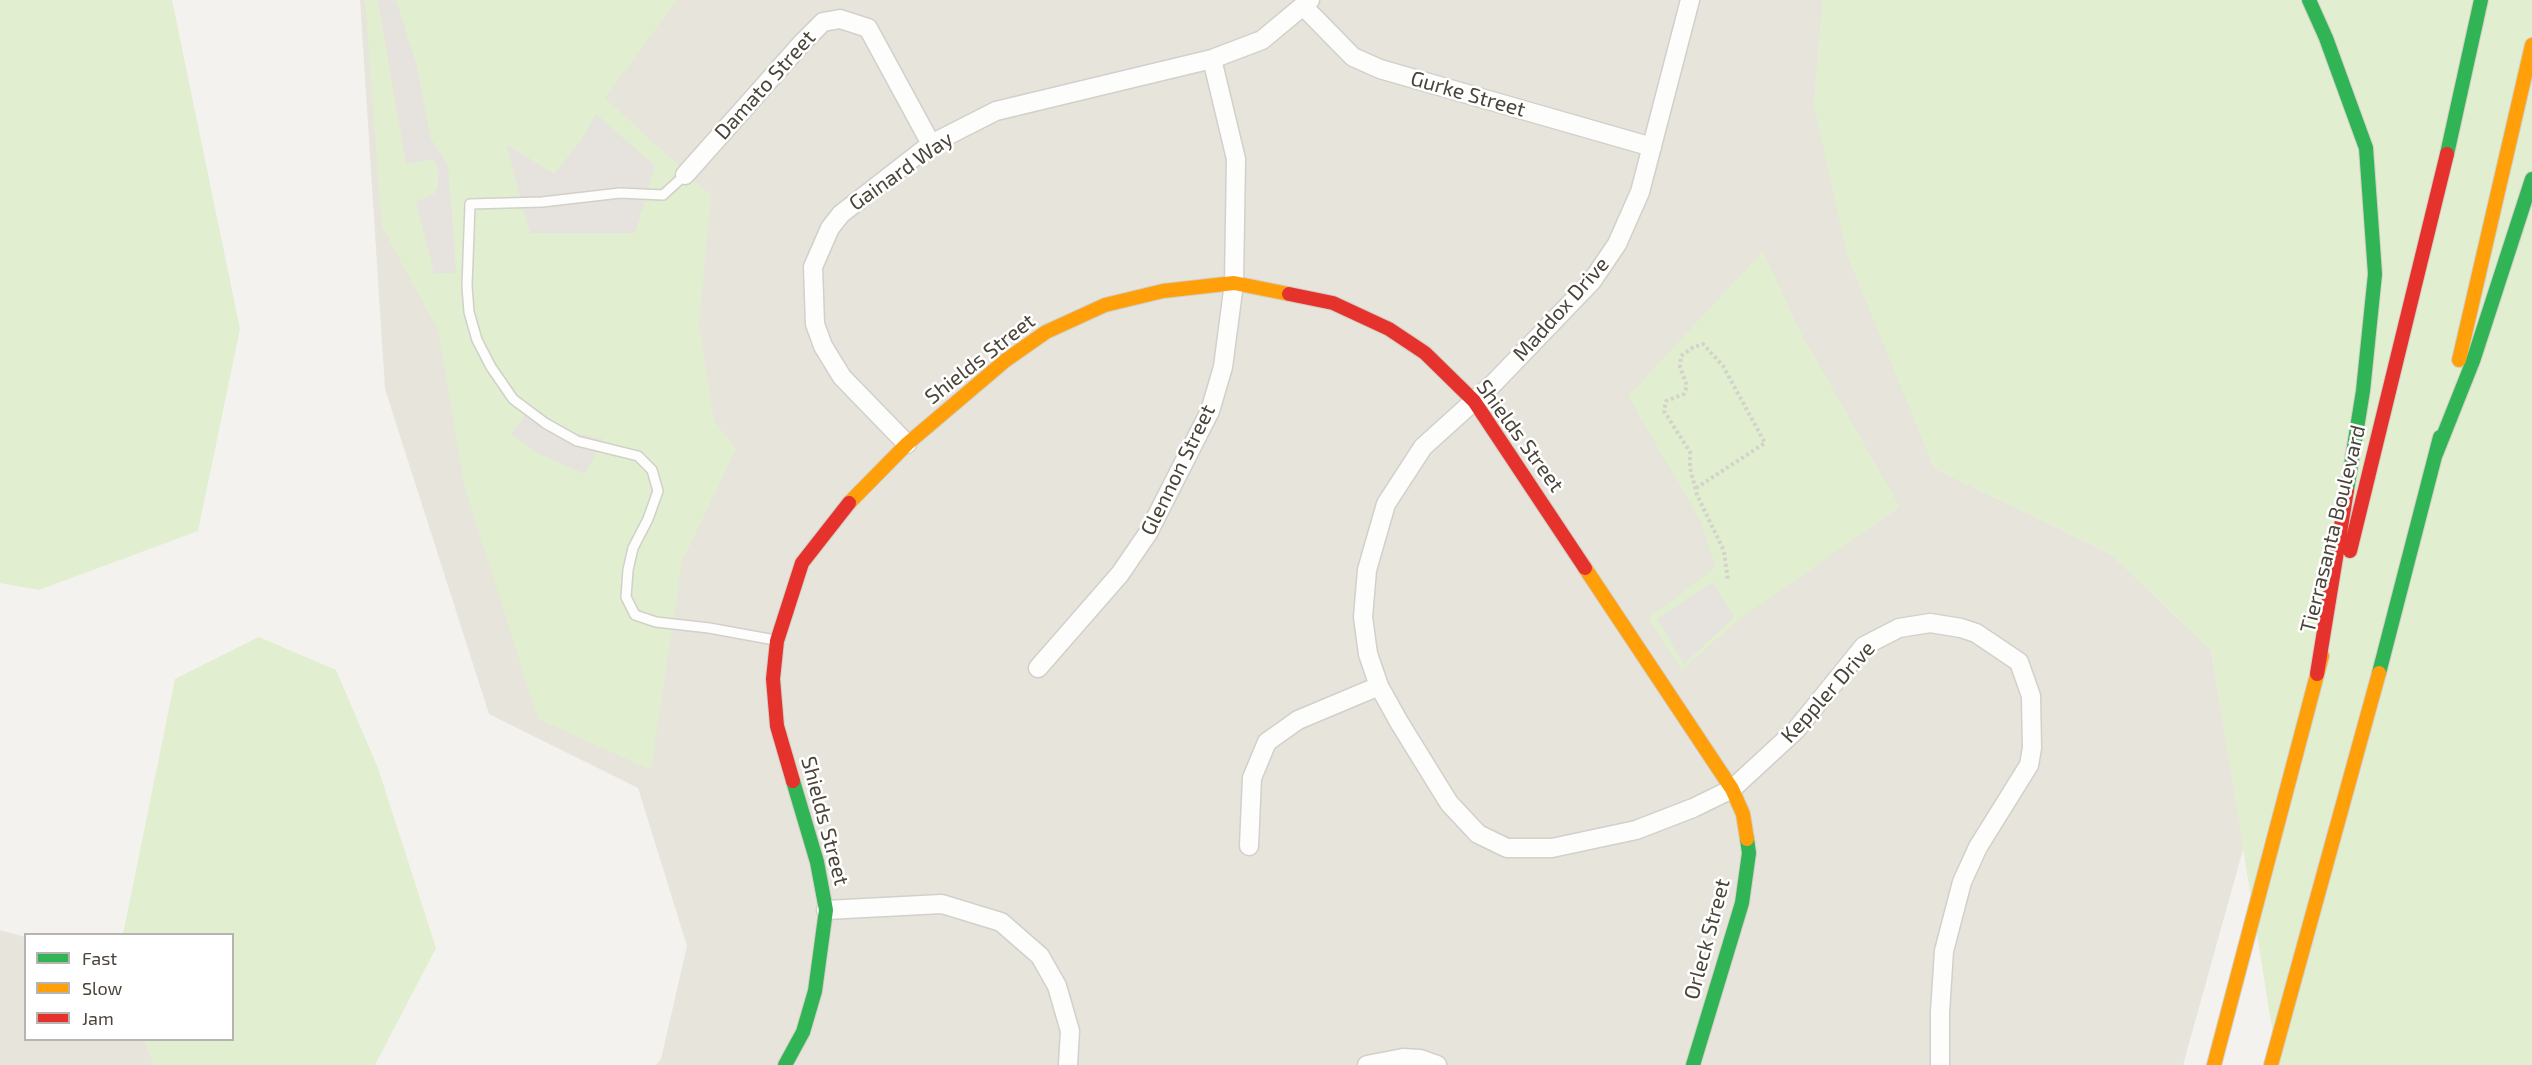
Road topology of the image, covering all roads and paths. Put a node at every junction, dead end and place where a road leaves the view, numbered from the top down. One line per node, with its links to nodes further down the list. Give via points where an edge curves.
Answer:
1 (1690, 0): 8 (street, Maddox Drive)
2 (2309, 0): 19 (main road, via 2366,148 2375,274 2363,391)
3 (2481, 0): 19 (main road, Tierrasanta Boulevard, via 2358,522)
4 (1307, 3): 6 (street, Gainard Way, via 1262,40); 8 (street, Gurke Street, via 1353,57 1380,69)
5 (2532, 45): 14 (main road)
6 (1212, 58): 7 (street, Gainard Way, via 996,111); 11 (street, Glennon Street, via 1236,159)
7 (931, 144): 9 (street, Damato Street, via 868,28 840,19 823,22 802,42); 13 (street, Gainard Way, via 841,214 830,228 813,267 815,324 823,346 842,377)
8 (1652, 147): 12 (street, Maddox Drive, via 1630,220 1592,281)
9 (685, 175): 17 (lane, via 663,195 620,193 542,202 470,204 469,312 477,340 513,399 577,441 638,456 652,470 658,491 633,548 628,570 626,597 636,615 656,622)
10 (2532, 179): 14 (main road, via 2473,361)
11 (1234, 283): 12 (main road, Shields Street, via 1334,303 1389,329 1425,352); 13 (main road, Shields Street, via 1163,291 1105,305 1046,332 1006,360); 18 (street, Glennon Street, via 1223,367 1210,411 1148,533 1120,574)
12 (1474, 401): 20 (street, Maddox Drive, via 1423,447 1386,504 1367,570 1363,617 1368,654); 21 (main road, Shields Street)
13 (907, 444): 17 (main road, Shields Street, via 840,512 802,563)
14 (2436, 454): 31 (main road)
15 (1696, 488): 15 (path, via 1689,452 1664,411 1666,402 1684,394 1687,386 1680,368 1681,356 1703,344 1723,366 1765,443); 16 (path, via 1724,551)
16 (1728, 581)
17 (777, 641): 23 (main road, Shields Street, via 773,679 777,726 817,862)
18 (1038, 668)
19 (2317, 674): 30 (main road, Tierrasanta Boulevard)
20 (1379, 686): 21 (street, Keppler Drive, via 1449,803 1478,834 1507,848 1552,848 1636,830); 22 (street, via 1298,720 1267,742 1252,778)
21 (1732, 789): 28 (main road, Orleck Street, via 1743,814 1749,853 1742,903); 29 (street, Keppler Drive, via 1797,730 1864,646 1885,633 1915,625 1946,625 1976,633 2019,662 2031,696 2029,765 1978,847 1962,882 1944,951)
22 (1249, 846)
23 (825, 910): 24 (main road, Shields Street, via 815,991 803,1032); 25 (street, via 942,904 1000,922 1040,956 1057,986 1070,1030)
24 (785, 1065)
25 (1068, 1065)
26 (1367, 1065): 27 (street, via 1403,1058)
27 (1437, 1065)
28 (1693, 1065)
29 (1940, 1065)
30 (2214, 1065)
31 (2271, 1065)

